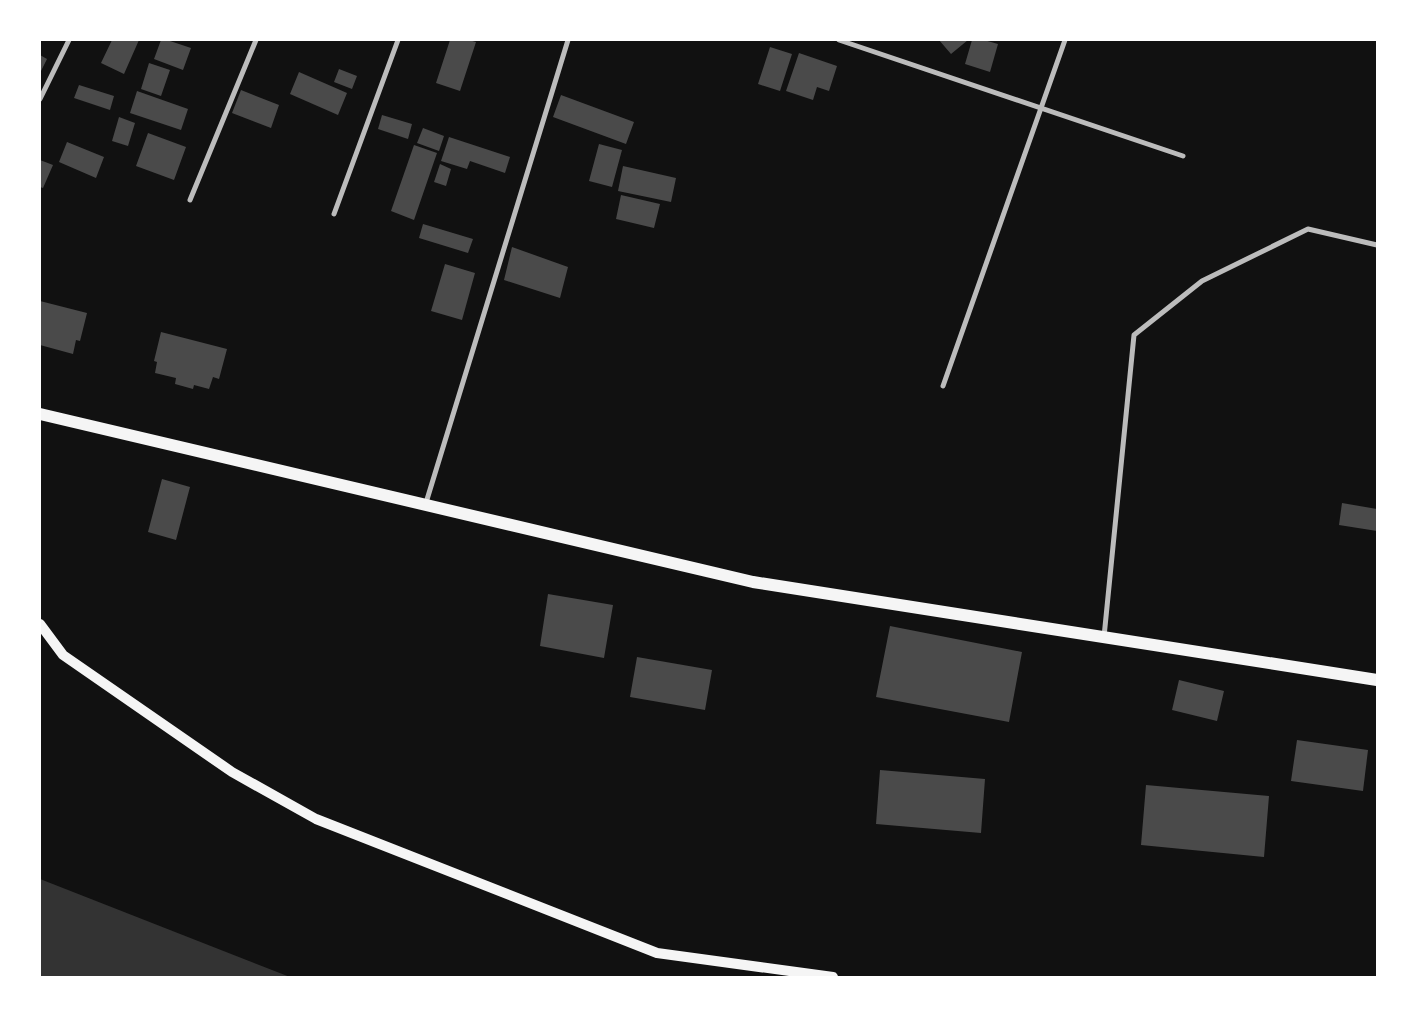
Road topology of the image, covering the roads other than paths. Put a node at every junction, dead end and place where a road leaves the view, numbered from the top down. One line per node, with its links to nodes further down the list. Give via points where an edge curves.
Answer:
1 (69, 40): 7 (street)
2 (256, 40): 10 (street)
3 (398, 40): 11 (street)
4 (568, 40): 15 (street)
5 (839, 40): 8 (street)
6 (1066, 40): 8 (street)
7 (40, 98)
8 (1042, 108): 9 (street); 13 (street)
9 (1183, 156)
10 (190, 200)
11 (334, 214)
12 (1377, 245): 17 (street, via 1308,229 1202,281 1134,335)
13 (943, 386)
14 (40, 414): 15 (main road)
15 (425, 506): 17 (main road, via 753,582)
16 (40, 624): 19 (main road, via 63,655 232,772 316,819 657,952)
17 (1104, 637): 18 (main road)
18 (1377, 680)
19 (833, 977)

